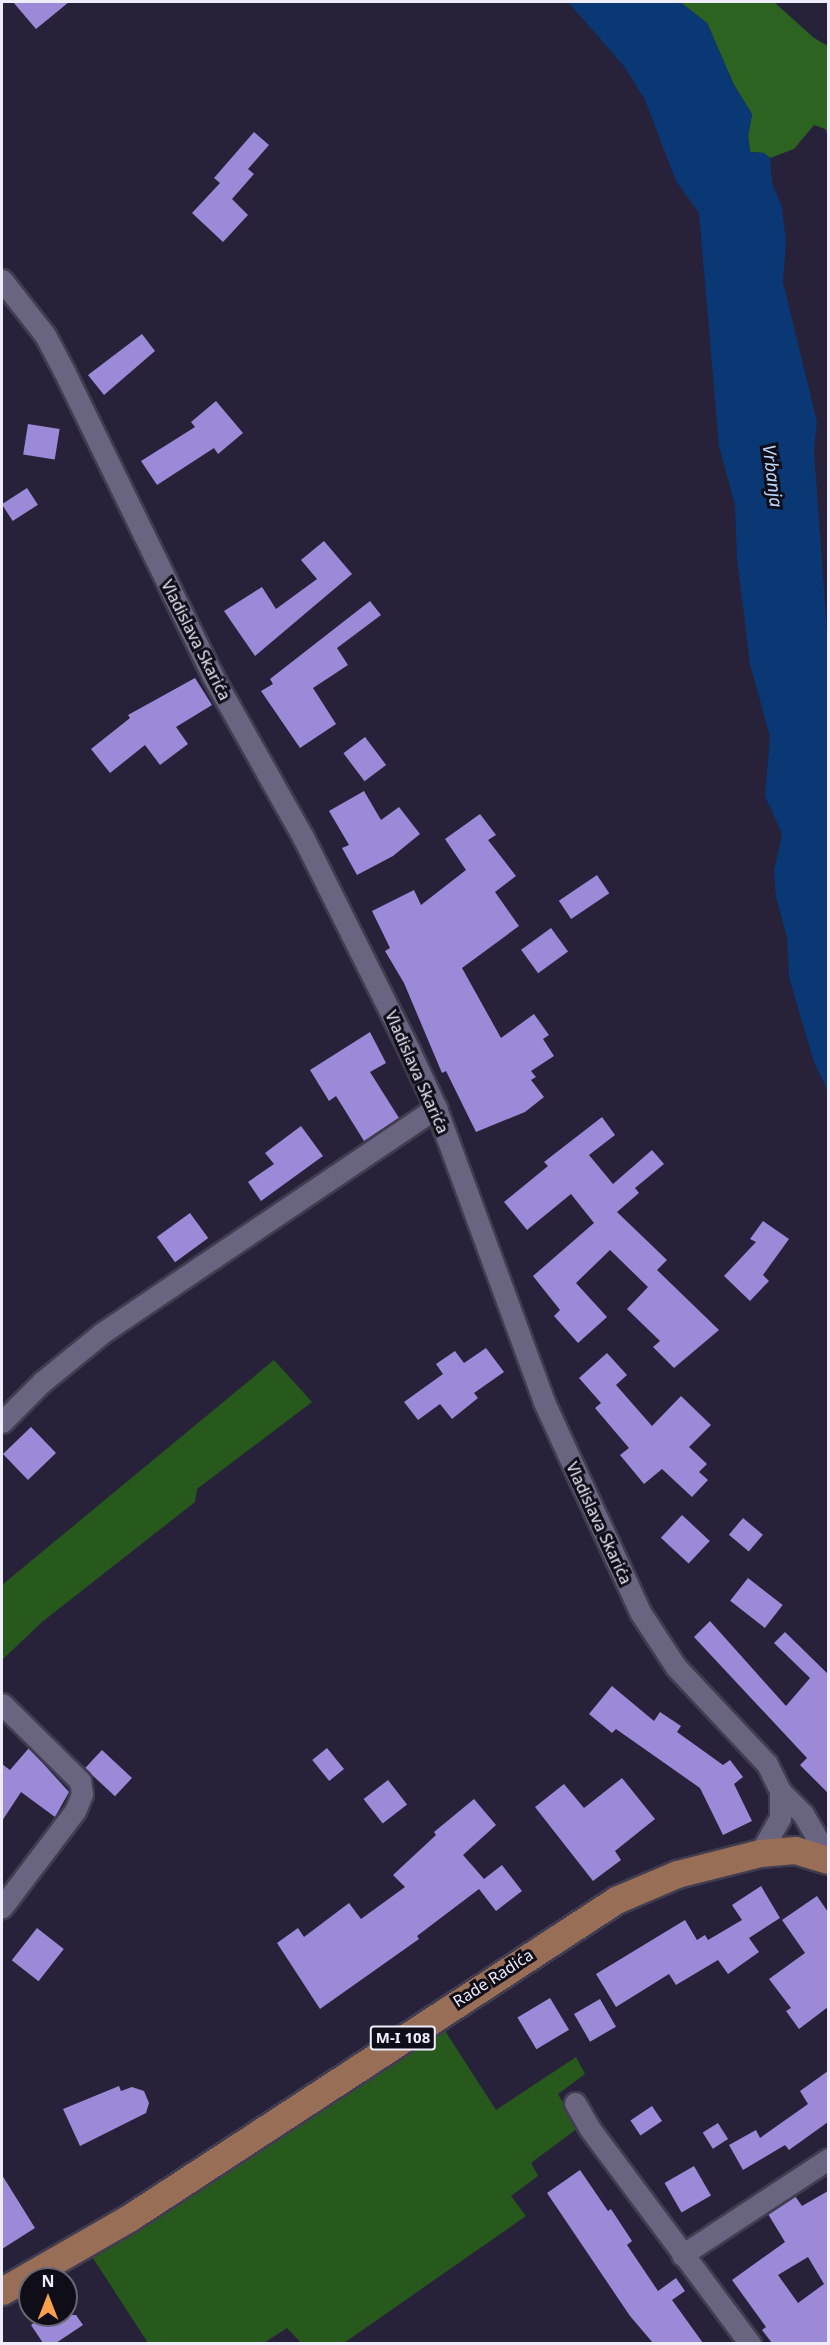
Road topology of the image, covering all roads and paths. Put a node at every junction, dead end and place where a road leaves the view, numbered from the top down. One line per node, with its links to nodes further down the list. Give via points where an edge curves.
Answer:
1 (2, 280): 2 (street, Vladislava Skarića, via 45,335 64,371 212,675 303,837)
2 (436, 1108): 3 (street, via 102,1333 42,1382); 5 (street, Vladislava Skarića, via 544,1402 640,1612 675,1667 767,1764)
3 (2, 1422)
4 (2, 1704): 8 (street, via 80,1781 82,1794 75,1811)
5 (780, 1791): 6 (street, via 780,1818); 7 (street, Vladislava Skarića, via 803,1814)
6 (760, 1853): 7 (main road, Rade Radića / M-I 108, via 795,1850); 12 (main road, Rade Radića / M-I 108, via 677,1874 581,1921 129,2218)
7 (828, 1859)
8 (2, 1907)
9 (575, 2103): 11 (street)
10 (828, 2159): 11 (street)
11 (682, 2255): 13 (street)
12 (2, 2292)
13 (750, 2343)

